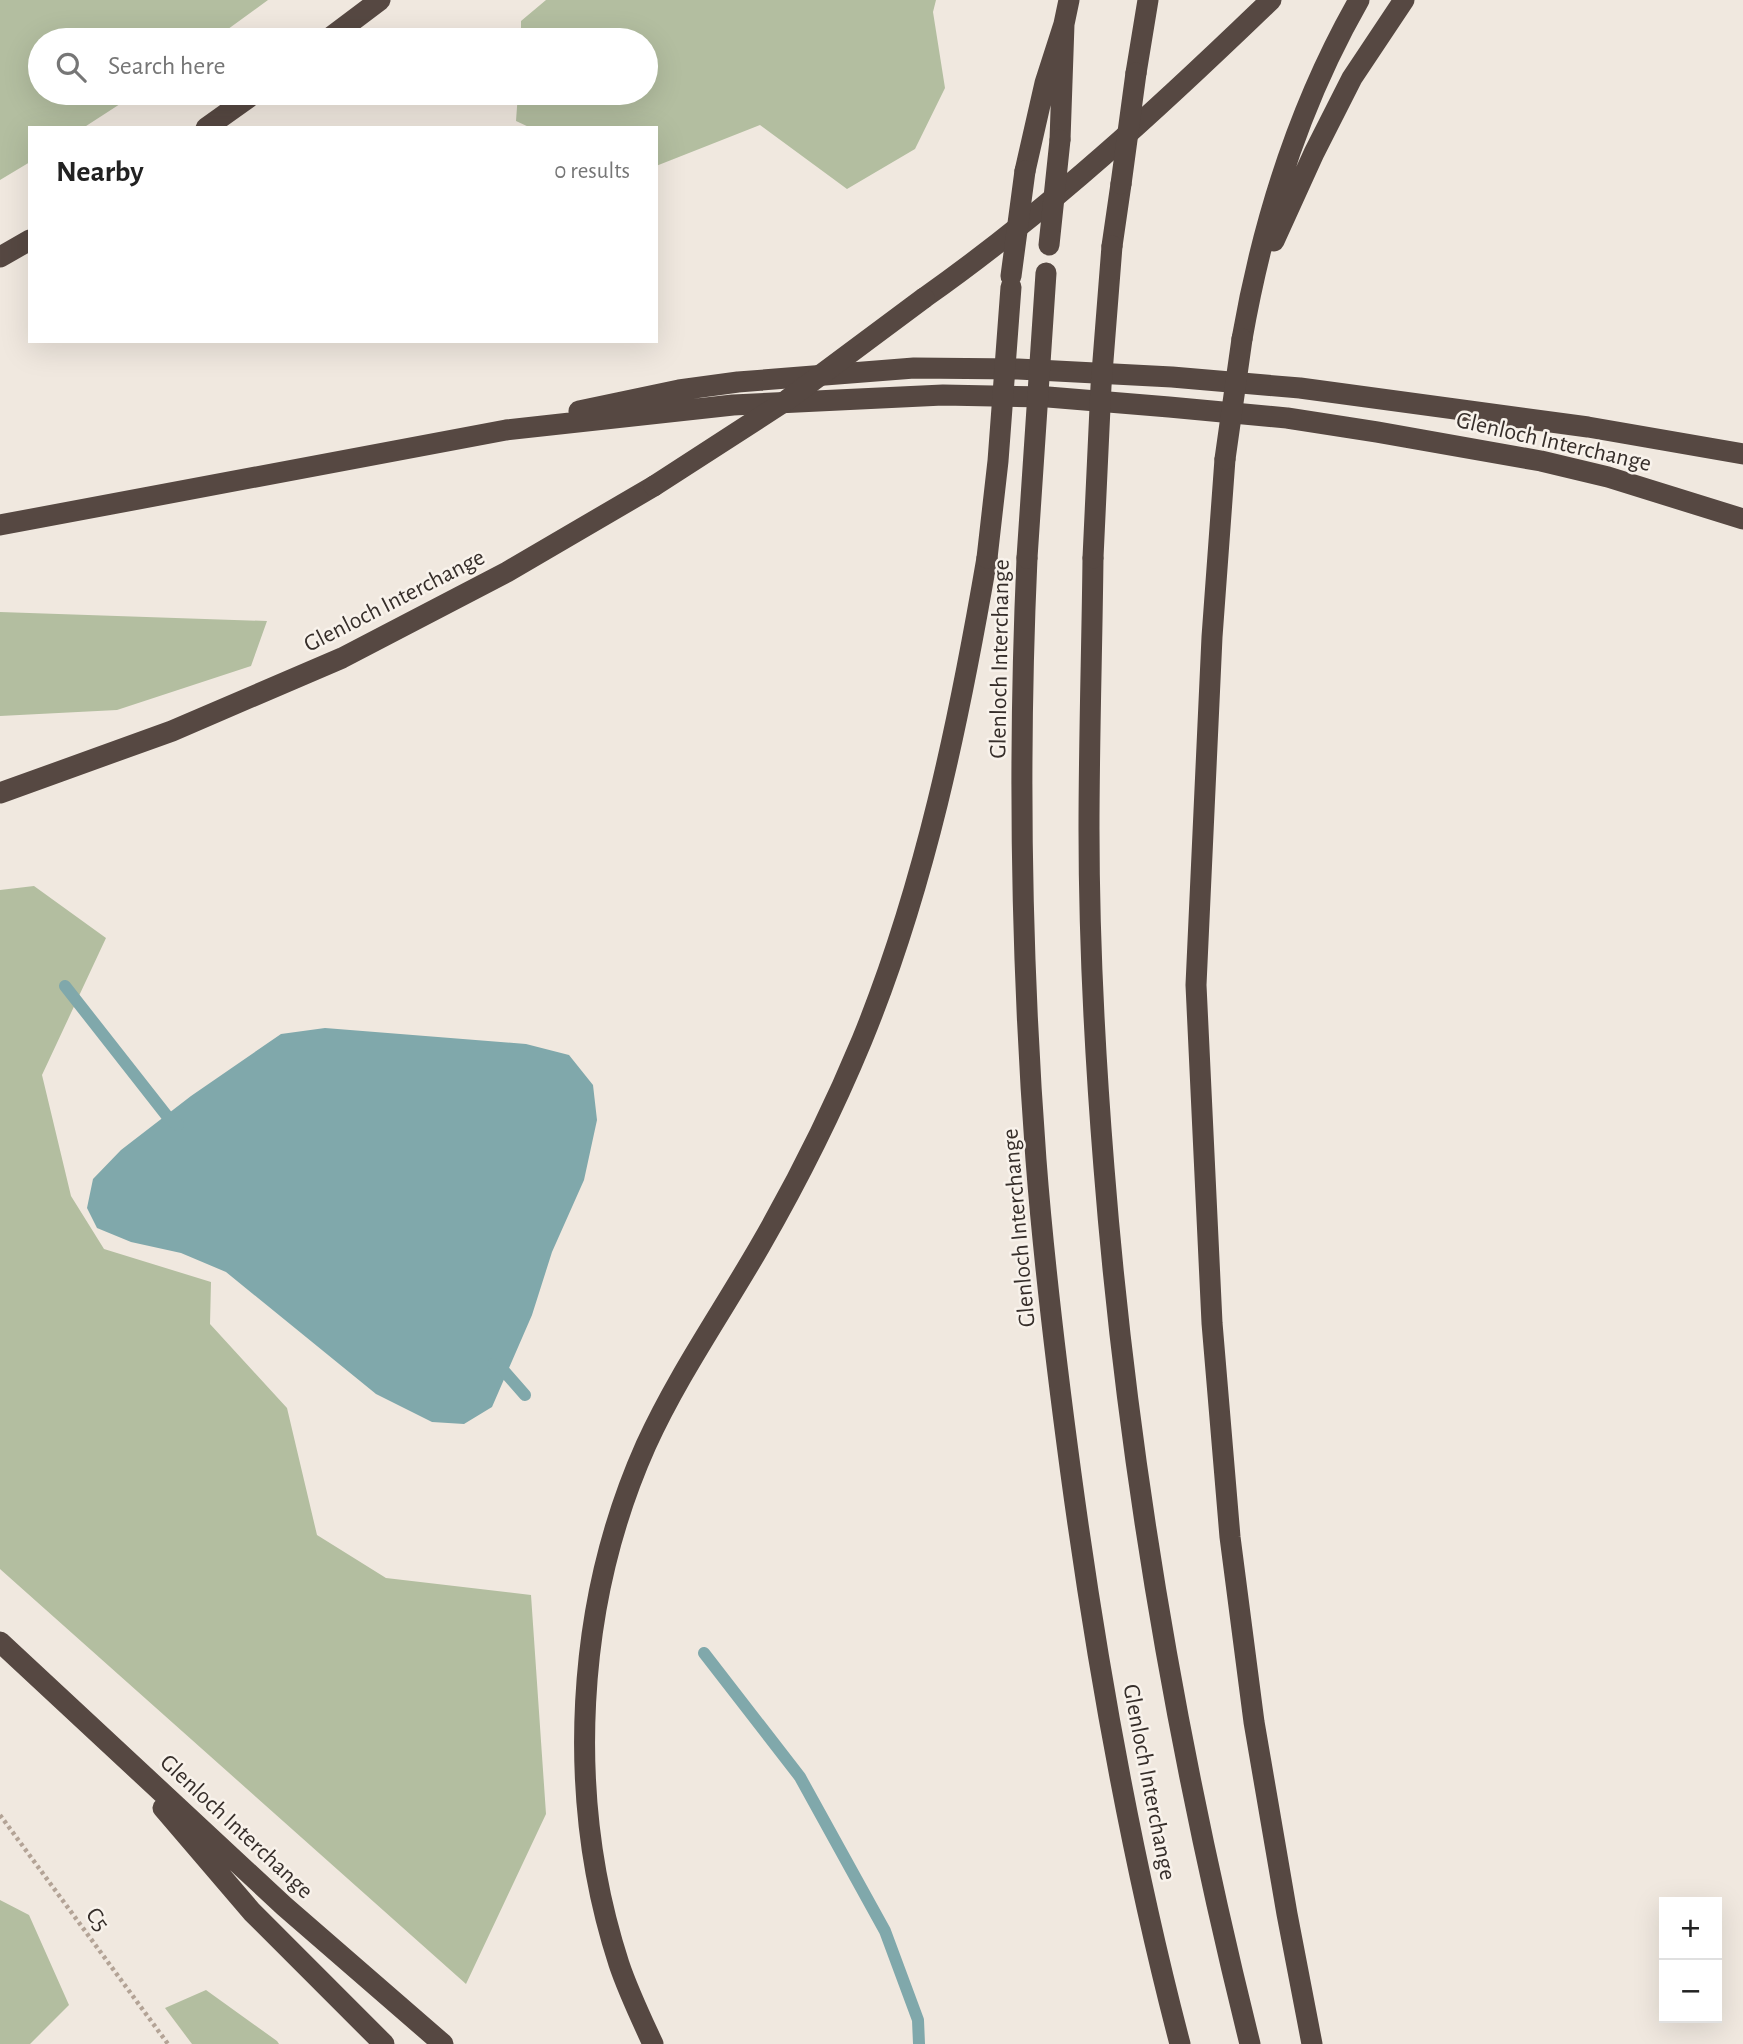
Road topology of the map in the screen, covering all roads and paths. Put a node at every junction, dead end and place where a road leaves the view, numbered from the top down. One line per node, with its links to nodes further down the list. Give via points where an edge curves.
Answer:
1 (380, 0): 8 (highway)
2 (1069, 0): 7 (highway, Glenloch Interchange)
3 (1148, 0): 27 (highway, Glenloch Interchange, bridge, via 1112,246 1101,386 1089,832 1095,1006 1109,1229 1153,1572 1214,1894)
4 (1271, 0): 18 (highway, Glenloch Interchange, bridge, via 1110,150 985,255 788,400 654,486 507,572 342,658 172,731)
5 (1359, 0): 13 (highway, via 1321,70 1290,148)
6 (1404, 0): 13 (highway, via 1341,99)
7 (1064, 24): 25 (highway, bridge, via 1025,171 987,558 956,724 913,894 857,1050 809,1155 646,1445 604,1574 586,1706 588,1810 605,1916 624,1977); 26 (highway, Glenloch Interchange, bridge, via 1060,140 1046,273 1022,668 1025,934 1035,1157 1086,1584 1125,1804)
8 (343, 28)
9 (238, 105): 10 (highway)
10 (209, 126)
11 (28, 241): 12 (highway)
12 (0, 257)
13 (1248, 303): 28 (highway, bridge, via 1225,459 1196,985 1211,1309 1230,1537 1254,1722)
14 (506, 430): 15 (highway, via 615,402 738,382 914,368 1018,369 1300,388); 16 (highway, Glenloch Interchange, via 758,403 943,394 1048,397 1287,418 1448,444 1608,477); 17 (highway, Glenloch Interchange)
15 (1743, 454)
16 (1743, 519)
17 (0, 525)
18 (0, 793)
19 (0, 1642): 20 (highway, Glenloch Interchange)
20 (110, 1744): 23 (highway, via 252,1912); 24 (highway, Glenloch Interchange, via 284,1906)
21 (0, 1815): 22 (path, C5)
22 (168, 2044)
23 (384, 2044)
24 (443, 2044)
25 (653, 2044)
26 (1180, 2044)
27 (1250, 2044)
28 (1312, 2044)

